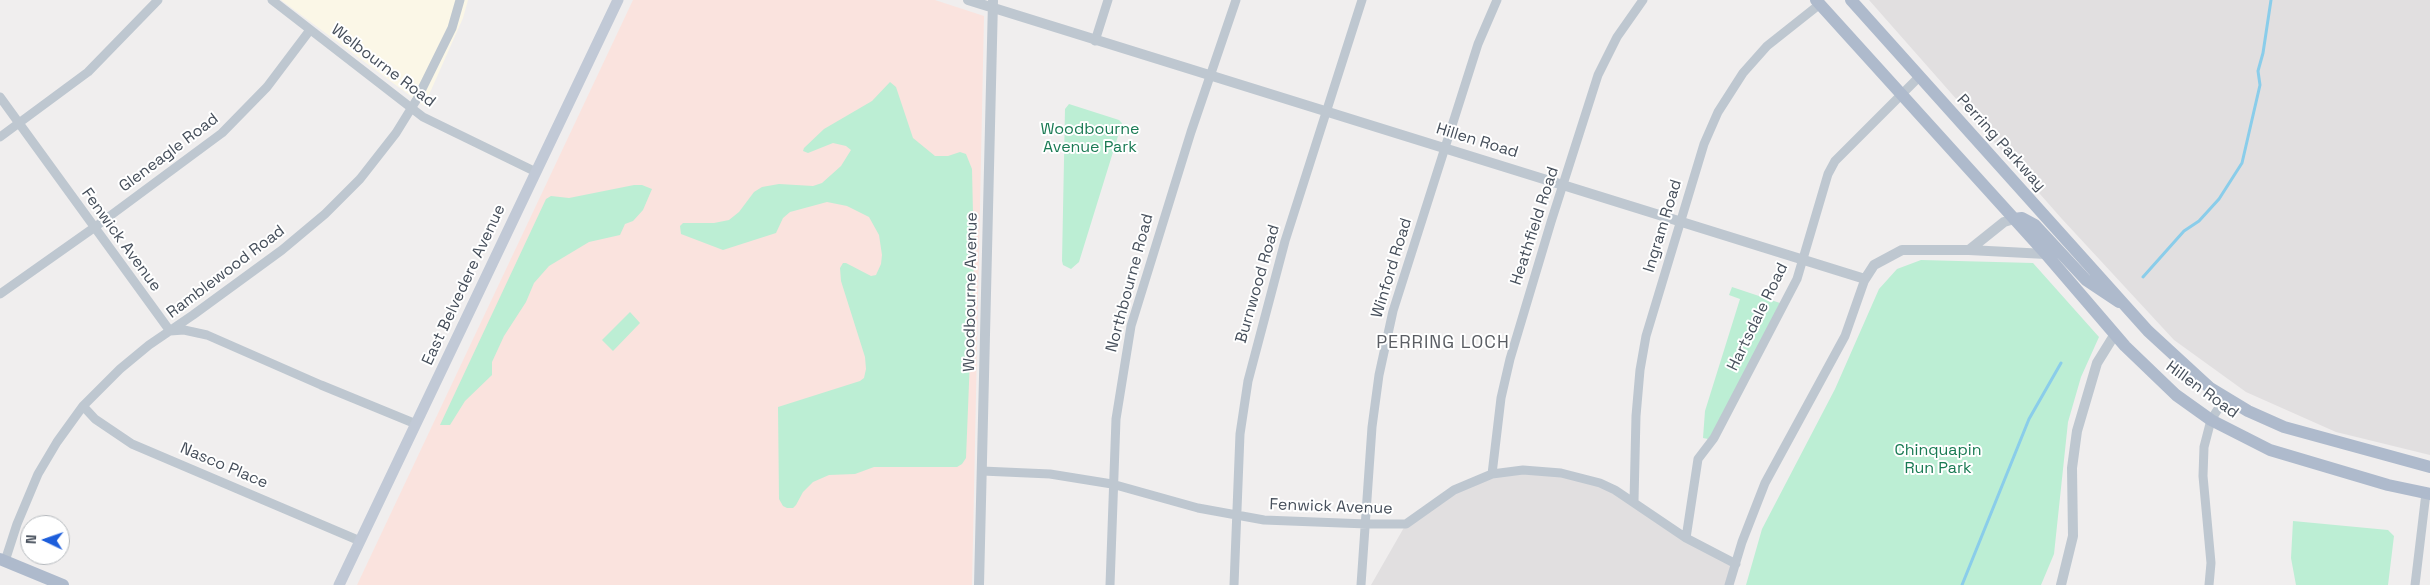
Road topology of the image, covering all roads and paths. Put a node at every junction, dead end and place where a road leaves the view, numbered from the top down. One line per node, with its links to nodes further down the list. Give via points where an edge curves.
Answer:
1 (158, 0): 22 (street, via 88,72)
2 (272, 0): 14 (street, Welbourne Road)
3 (460, 0): 20 (street, Ramblewood Road, via 452,28)
4 (618, 0): 25 (main road, East Belvedere Avenue)
5 (968, 0): 13 (street, Hillen Road)
6 (1108, 0): 15 (street)
7 (1236, 0): 16 (street, Northbourne Road)
8 (1362, 0): 21 (street, Burnwood Road)
9 (1497, 0): 24 (street, Winford Road, via 1478,44)
10 (1644, 0): 26 (street, Heathfield Road, via 1617,37 1598,75)
11 (1851, 0): 17 (main road, Perring Parkway)
12 (1818, 2): 18 (main road); 28 (street, Ingram Road, via 1767,46 1728,94 1704,144)
13 (993, 3): 15 (street, Hillen Road); 43 (street, Woodbourne Avenue)
14 (310, 30): 20 (street, Welbourne Road); 29 (street, Gleneagle Road, via 240,117)
15 (1095, 41): 16 (street, Hillen Road)
16 (1211, 76): 21 (street, Hillen Road); 45 (street, Northbourne Road, via 1131,326 1116,419)
17 (1919, 77): 18 (street, Hartsdale Road); 35 (main road, Perring Parkway)
18 (1903, 95): 27 (main road); 32 (street, Hartsdale Road, via 1835,161)
19 (0, 98): 22 (street, Fenwick Avenue)
20 (411, 109): 25 (street, Welbourne Road); 36 (street, Ramblewood Road, via 360,179 325,214 282,250)
21 (1328, 112): 24 (street, Hillen Road); 48 (street, Burnwood Road, via 1256,342 1240,434)
22 (19, 123): 23 (street); 29 (street, Fenwick Avenue)
23 (0, 137)
24 (1445, 148): 26 (street, Hillen Road); 49 (street, Winford Road, via 1393,311 1379,375 1372,427)
25 (536, 172): 41 (main road, East Belvedere Avenue)
26 (1564, 186): 28 (street, Hillen Road); 44 (street, Heathfield Road, via 1510,359 1500,406)
27 (2014, 219): 30 (street, via 2004,222); 31 (main road); 35 (main road, via 2022,218 2035,225 2086,280)
28 (1680, 223): 32 (street, Hillen Road); 47 (street, Ingram Road, via 1646,336 1640,370)
29 (95, 227): 34 (street, Gleneagle Road); 36 (street, Fenwick Avenue)
30 (1969, 250): 31 (street); 33 (street, via 1902,250 1874,265)
31 (2046, 254): 37 (main road, Hillen Road)
32 (1801, 260): 33 (street, Hillen Road); 50 (street, Hartsdale Road, via 1796,279 1777,318 1714,438 1698,459)
33 (1865, 279): 53 (street, via 1845,336 1765,484)
34 (0, 294)
35 (2128, 307): 38 (main road, Hillen Road, via 2188,370)
36 (170, 331): 39 (street, Ramblewood Road, via 120,369); 41 (street, via 207,335)
37 (2115, 334): 40 (main road, Hillen Road, via 2176,395); 61 (street, via 2097,364 2079,424 2072,468 2072,536)
38 (2225, 398): 40 (street); 42 (main road, Hillen Road, via 2284,427)
39 (83, 406): 51 (street, Nasco Place, via 132,444); 52 (street, Ramblewood Road, via 38,474)
40 (2211, 420): 46 (main road, Hillen Road, via 2279,453); 62 (street, via 2206,434 2204,476 2211,563)
41 (416, 424): 51 (main road, East Belvedere Avenue)
42 (2430, 467)
43 (982, 471): 45 (street, Fenwick Avenue, via 1050,474); 56 (street, Woodbourne Avenue)
44 (1492, 474): 47 (street, Fenwick Avenue, via 1524,470 1561,473 1600,483); 49 (street, Fenwick Avenue, via 1454,490 1406,524)
45 (1112, 484): 48 (street, Fenwick Avenue); 57 (street, Northbourne Road)
46 (2428, 494): 63 (street)
47 (1634, 501): 50 (street, Fenwick Avenue)
48 (1235, 515): 49 (street, Fenwick Avenue, via 1295,522); 58 (street, Burnwood Road)
49 (1367, 524): 59 (street, Winford Road)
50 (1686, 538): 53 (street, Fenwick Avenue)
51 (360, 541): 55 (main road, East Belvedere Avenue)
52 (2, 560): 54 (main road)
53 (1736, 564): 60 (street)
54 (61, 585)
55 (339, 585)
56 (979, 585)
57 (1110, 585)
58 (1234, 585)
59 (1361, 585)
60 (1729, 585)
61 (2061, 585)
62 (2209, 585)
63 (2415, 585)

